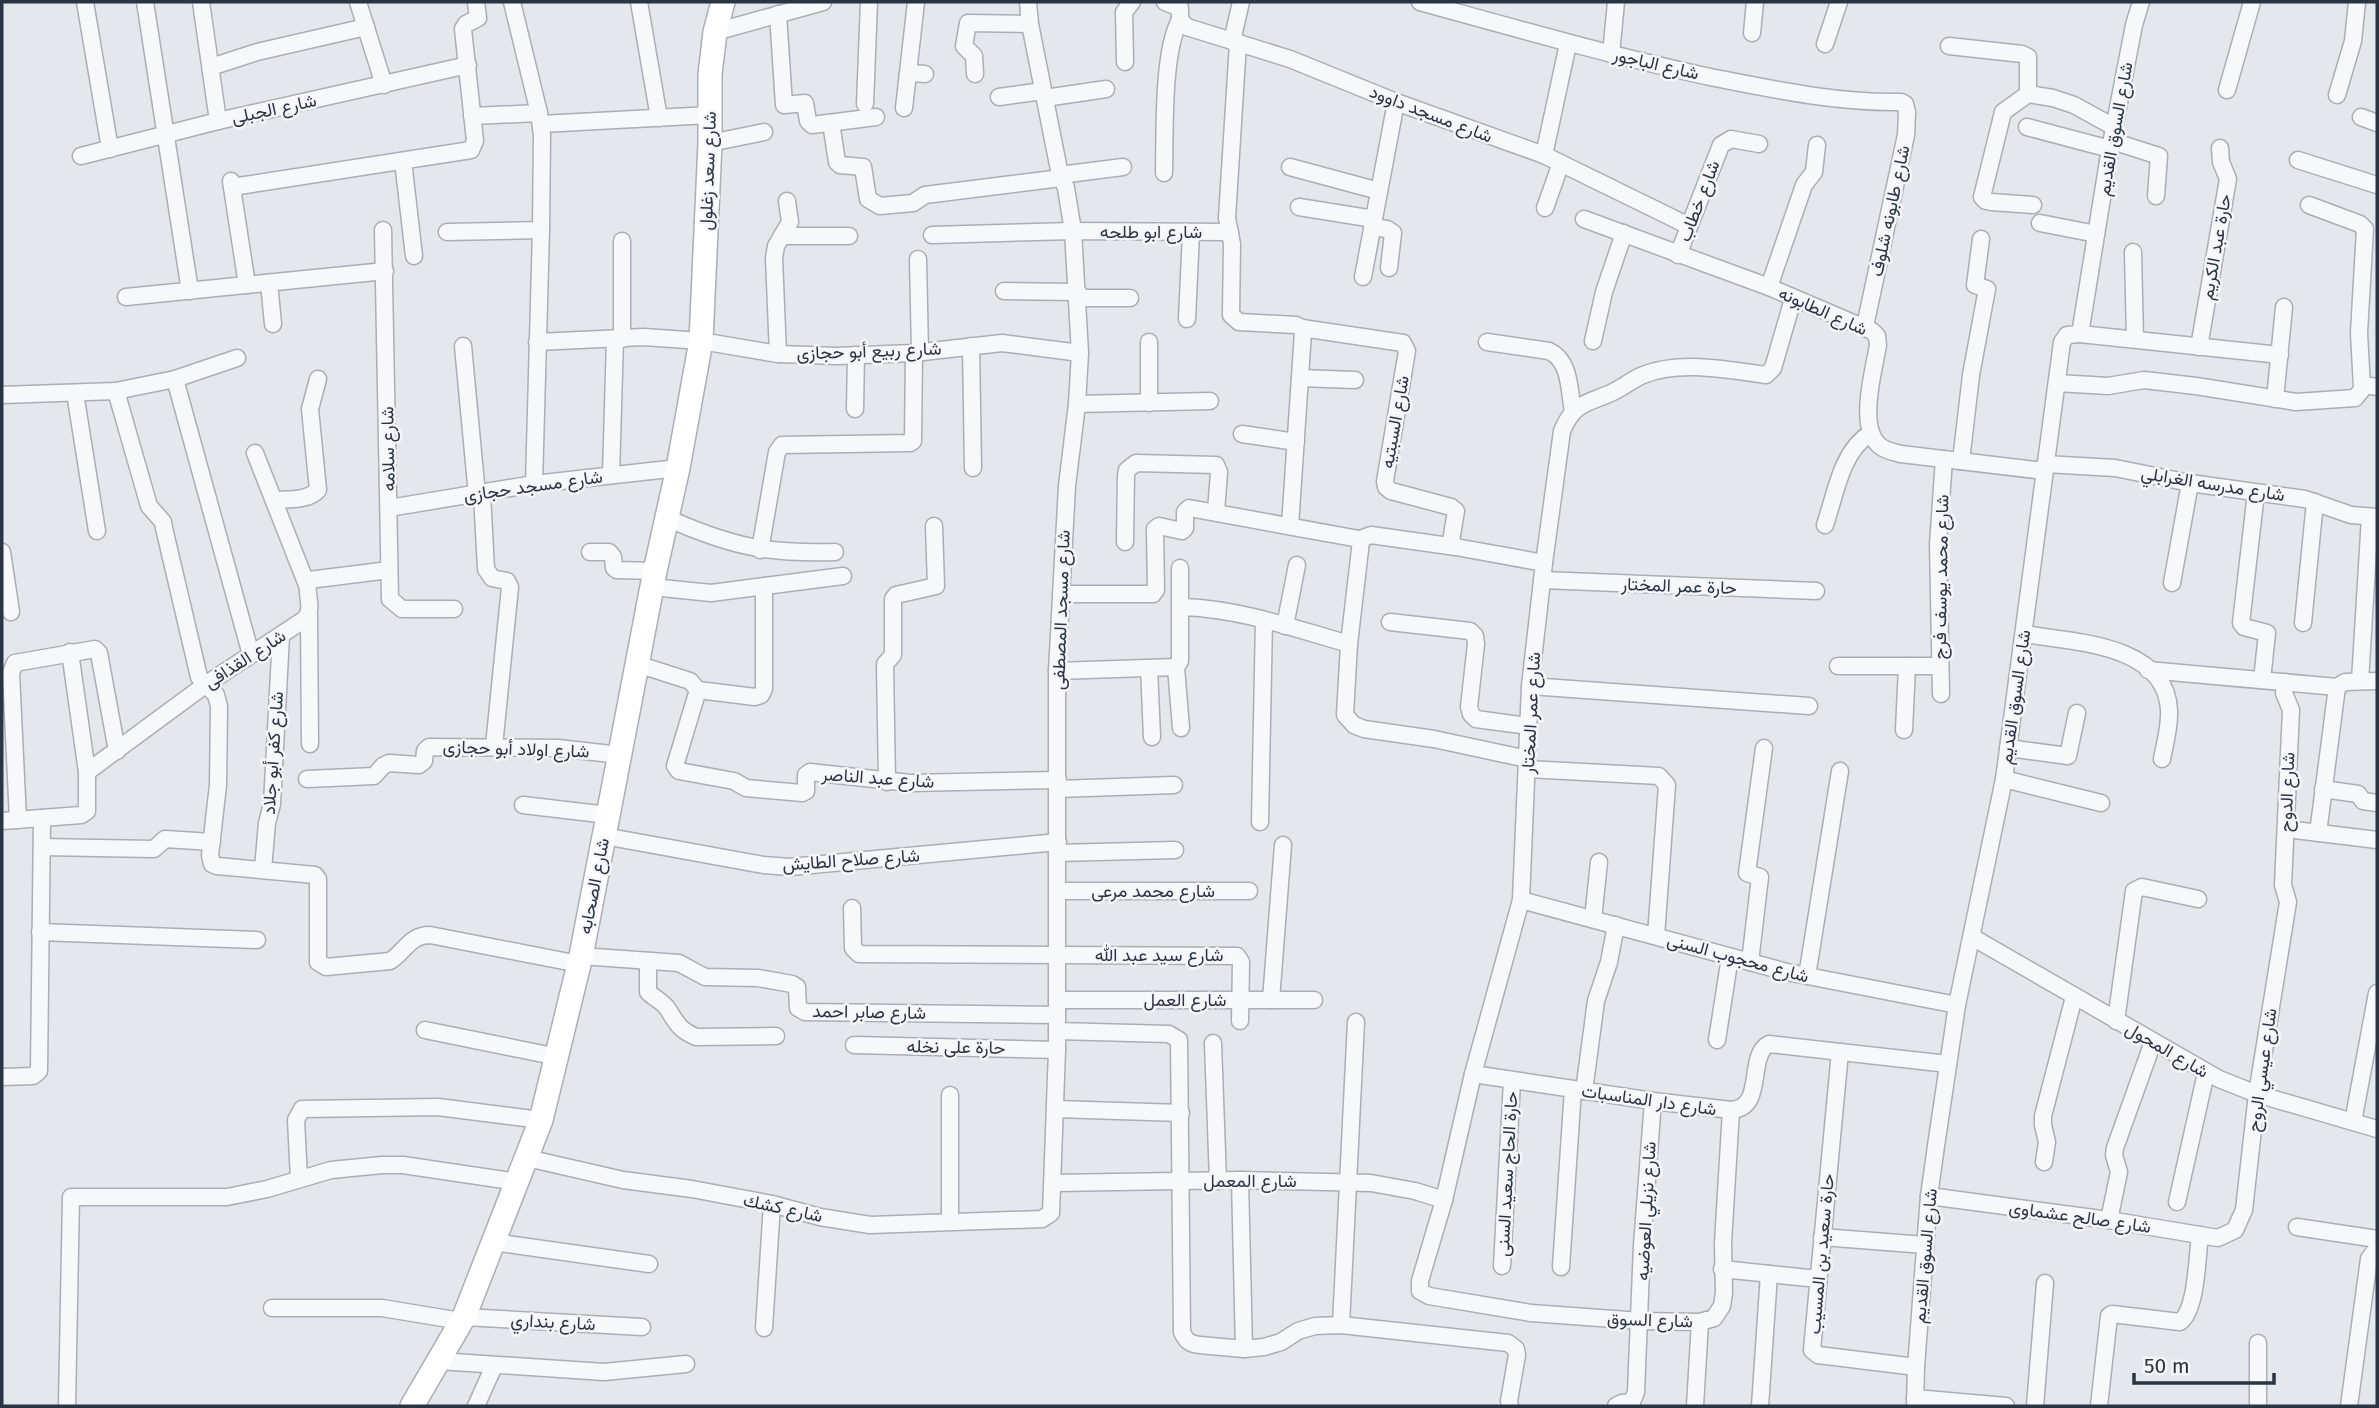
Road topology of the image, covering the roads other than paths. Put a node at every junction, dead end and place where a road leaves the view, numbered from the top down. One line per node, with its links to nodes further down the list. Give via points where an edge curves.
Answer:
1 (85, 2): 67 (street)
2 (145, 2): 61 (street)
3 (201, 2): 35 (street)
4 (358, 2): 25 (street)
5 (476, 2): 34 (street, via 478,18 463,29)
6 (512, 2): 55 (street)
7 (639, 2): 52 (street)
8 (723, 2): 26 (street, شارع سعد زغلول)
9 (823, 2): 23 (street)
10 (869, 2): 48 (street)
11 (916, 2): 36 (street)
12 (1028, 2): 24 (street, شارع مسجد المصطفى)
13 (1132, 2): 33 (street, via 1124,12)
14 (1241, 2): 28 (street)
15 (1420, 2): 29 (street, شارع الباجور)
16 (1616, 2): 32 (street)
17 (1755, 2): 27 (street)
18 (1839, 2): 30 (street)
19 (2141, 2): 62 (street, شارع السوق القديم)
20 (2252, 2): 41 (street)
21 (2357, 2): 44 (street, via 2353,41)
22 (1175, 10): 28 (street, شارع مسجد داوود, via 1186,27); 75 (street)
23 (778, 15): 26 (street); 57 (street, via 783,102 786,106 805,103 810,125)
24 (1030, 24): 38 (street, via 968,23 964,46 974,56); 43 (street, شارع مسجد المصطفى)
25 (366, 27): 35 (street); 39 (street)
26 (715, 32): 50 (street, شارع سعد زغلول)
27 (1752, 33)
28 (1235, 42): 46 (street, شارع مسجد داوود); 93 (street)
29 (1569, 44): 32 (street, شارع الباجور); 68 (street)
30 (1825, 44)
31 (1949, 46): 42 (street, via 2028,57)
32 (1611, 54): 47 (street, شارع الباجور, via 1770,89)
33 (1125, 62)
34 (468, 65): 39 (street, شارع الجبلى); 51 (street)
35 (211, 67): 56 (street)
36 (908, 73): 37 (street); 49 (street)
37 (925, 74)
38 (975, 74)
39 (384, 85): 56 (street, شارع الجبلى)
40 (1106, 89): 43 (street)
41 (2228, 90)
42 (2028, 94): 62 (street, via 2074,105); 81 (street, via 2003,112 1982,197)
43 (1044, 95): 45 (street); 76 (street, شارع مسجد المصطفى)
44 (2337, 95)
45 (999, 97)
46 (1396, 102): 68 (street, شارع مسجد داوود); 78 (street)
47 (1896, 102): 121 (street, شارع طابونه شلوف, via 1907,108 1906,135)
48 (864, 104)
49 (904, 108)
50 (710, 115): 52 (street); 63 (street, شارع سعد زغلول)
51 (472, 116): 55 (street); 71 (street, via 475,144 471,150)
52 (659, 117): 55 (street)
53 (876, 117): 57 (street)
54 (2361, 117): 58 (street)
55 (540, 118): 90 (street)
56 (218, 121): 61 (street, شارع الجبلى)
57 (831, 123): 76 (street, via 837,162 863,167 868,199 880,206 913,203 925,195)
58 (2377, 123)
59 (2027, 127): 62 (street)
60 (764, 132): 63 (street)
61 (166, 136): 67 (street, شارع الجبلى); 112 (street)
62 (2112, 139): 79 (street, via 2159,156); 96 (street, شارع السوق القديم)
63 (710, 143): 126 (street, شارع سعد زغلول)
64 (1759, 144): 88 (street, شارع خطاب, via 1731,139 1721,145)
65 (1817, 145): 111 (street, via 1814,172 1804,185)
66 (2220, 148): 133 (street, حارة عبد الكريم, via 2228,179)
67 (110, 149): 69 (street, شارع الجبلى)
68 (1544, 155): 72 (street, شارع مسجد داوود)
69 (81, 156)
70 (2298, 160): 77 (street)
71 (403, 161): 104 (street); 110 (street, via 232,184)
72 (1561, 163): 84 (street); 88 (street, شارع مسجد داوود)
73 (1123, 167): 76 (street)
74 (1290, 167): 78 (street)
75 (1164, 173)
76 (1060, 177): 92 (street, شارع مسجد المصطفى)
77 (2377, 185)
78 (1379, 191): 86 (street)
79 (2155, 196)
80 (787, 201): 97 (street, via 790,222)
81 (2033, 205)
82 (2309, 205): 145 (street, via 2365,229 2359,333)
83 (1299, 208): 86 (street)
84 (1545, 208)
85 (1584, 219): 95 (street, شارع الطابونه)
86 (1373, 223): 106 (street, via 1393,233); 108 (street)
87 (2040, 223): 96 (street)
88 (1689, 226): 103 (street, شارع خطاب)
89 (383, 230): 107 (street, شارع سلامه)
90 (541, 230): 91 (street); 128 (street)
91 (447, 232)
92 (1073, 232): 94 (street, شارع ابو طلحه); 99 (street, شارع ابو طلحه); 114 (street, شارع مسجد المصطفى)
93 (1230, 232): 94 (street, شارع ابو طلحه); 122 (street, via 1231,316 1239,322)
94 (1191, 233): 119 (street)
95 (1624, 233): 103 (street, شارع الطابونه); 127 (street, via 1601,300)
96 (2096, 234): 123 (street, شارع السوق القديم)
97 (782, 236): 98 (street); 136 (street, via 774,258)
98 (849, 236)
99 (932, 236)
100 (1981, 239): 160 (street, via 1975,285 1987,289)
101 (622, 241): 124 (street)
102 (2133, 252): 125 (street)
103 (1678, 255): 111 (street, شارع الطابونه)
104 (414, 256)
105 (918, 259): 134 (street)
106 (1389, 268)
107 (385, 271): 109 (street); 171 (street, شارع سلامه)
108 (1363, 277)
109 (269, 283): 110 (street); 120 (street)
110 (247, 285): 112 (street)
111 (1769, 288): 117 (street, شارع الطابونه)
112 (190, 290): 115 (street)
113 (1004, 291): 114 (street)
114 (1078, 295): 116 (street); 135 (street, شارع مسجد المصطفى)
115 (126, 297)
116 (1130, 298)
117 (1793, 299): 121 (street, شارع الطابونه); 154 (street, via 1773,368 1766,375 1711,368 1650,372)
118 (2284, 307): 138 (street)
119 (1187, 319)
120 (273, 324)
121 (1865, 327): 155 (street, شارع الطابونه, via 1877,336 1878,345 1868,411)
122 (1302, 328): 140 (street); 181 (street, شارع السبتيه, via 1401,341 1406,346 1385,484 1391,491 1456,511 1451,541)
123 (2080, 334): 125 (street); 144 (street, شارع السوق القديم, via 2067,335 2062,342)
124 (618, 339): 126 (street, شارع ربيع أبو حجازى); 128 (street, شارع ربيع أبو حجازى); 164 (street)
125 (2135, 340): 133 (street)
126 (701, 341): 136 (street, شارع ربيع أبو حجازى); 162 (street, شارع الصحابه)
127 (1593, 341)
128 (537, 342): 166 (street)
129 (1149, 342): 151 (street)
130 (1487, 342): 154 (street, via 1558,355 1566,370)
131 (463, 345): 168 (street)
132 (971, 346): 134 (street, شارع ربيع أبو حجازى); 135 (street, شارع ربيع أبو حجازى, via 1014,343); 163 (street)
133 (2199, 346): 138 (street)
134 (917, 353): 137 (street, شارع ربيع أبو حجازى); 182 (street, via 914,438 910,443 782,445)
135 (1080, 353): 152 (street, شارع مسجد المصطفى)
136 (778, 354): 137 (street, شارع ربيع أبو حجازى)
137 (856, 355): 153 (street)
138 (2280, 355): 149 (street)
139 (237, 358): 141 (street)
140 (1300, 378): 143 (street); 157 (street)
141 (175, 379): 146 (street); 210 (street)
142 (318, 379): 169 (street, via 310,409 318,490 309,497)
143 (1355, 380)
144 (2056, 383): 149 (street, via 2108,386 2144,380); 161 (street, شارع السوق القديم)
145 (2370, 387): 149 (street, via 2356,398)
146 (117, 391): 147 (street); 223 (street, via 149,506 163,522)
147 (75, 393): 148 (street); 178 (street)
148 (2, 395)
149 (2275, 399)
150 (1210, 401): 151 (street)
151 (1149, 403): 152 (street)
152 (1077, 404): 197 (street, شارع مسجد المصطفى)
153 (855, 408)
154 (1573, 412): 186 (street, شارع عمر المختار, via 1562,431)
155 (1871, 433): 159 (street, via 1888,450); 175 (street, via 1846,459)
156 (1241, 434): 157 (street)
157 (1296, 442): 177 (street)
158 (255, 453): 169 (street)
159 (1944, 459): 160 (street); 214 (street, شارع محمد يوسف فرج, via 1938,544)
160 (1961, 461): 161 (street)
161 (2045, 467): 165 (street, شارع مدرسه الغرابلي, via 2115,468); 206 (street, شارع السوق القديم)
162 (678, 468): 164 (street, شارع مسجد حجازى); 174 (street, شارع الصحابه)
163 (973, 468)
164 (611, 475): 166 (street, شارع مسجد حجازى)
165 (2190, 483): 167 (street, شارع مدرسه الغرابلي); 193 (street)
166 (534, 484): 168 (street, شارع مسجد حجازى)
167 (2256, 493): 170 (street, شارع مدرسه الغرابلي); 219 (street, via 2241,623 2267,633)
168 (479, 494): 171 (street, شارع مسجد حجازى); 235 (street, via 486,569 492,578 508,581 510,587)
169 (274, 500): 194 (street)
170 (2315, 502): 173 (street, شارع مدرسه الغرابلي, via 2351,515); 204 (street)
171 (389, 508): 189 (street, شارع سلامه)
172 (1216, 512): 177 (street); 180 (street, via 1216,465 1136,463 1126,475); 197 (street, via 1189,508 1182,531 1155,529 1153,594)
173 (2374, 517): 220 (street)
174 (667, 518): 182 (street, via 707,536); 191 (street, شارع الصحابه)
175 (1825, 524)
176 (934, 526): 246 (street, via 936,586 893,599 893,654 885,664)
177 (1290, 526): 179 (street)
178 (97, 531)
179 (1360, 540): 181 (street, via 1371,535); 208 (street)
180 (1125, 542)
181 (1456, 547): 186 (street)
182 (760, 550): 185 (street)
183 (2, 552): 200 (street)
184 (590, 552): 191 (street, via 609,552 617,570)
185 (835, 552)
186 (1544, 563): 192 (street, شارع عمر المختار)
187 (1297, 565): 205 (street)
188 (1180, 568): 199 (street)
189 (389, 570): 194 (street, via 311,579); 198 (street, شارع سلامه, via 390,599 402,609)
190 (842, 576): 195 (street)
191 (653, 579): 195 (street, via 710,593); 211 (street, شارع الصحابه)
192 (1542, 580): 196 (street, حارة عمر المختار); 224 (street, شارع عمر المختار)
193 (2172, 583)
194 (307, 585): 201 (street)
195 (764, 586): 226 (street, via 762,693 755,697)
196 (1816, 591)
197 (1061, 594): 218 (street, شارع مسجد المصطفى)
198 (454, 609)
199 (1180, 610): 202 (street, via 1188,607); 215 (street, via 1180,661)
200 (11, 612)
201 (309, 615): 207 (street, شارع القذافى); 234 (street)
202 (1264, 620): 205 (street); 255 (street)
203 (1390, 621): 230 (street, via 1470,631 1476,644 1471,714 1476,719)
204 (2303, 623)
205 (1285, 626): 208 (street)
206 (2024, 634): 217 (street, via 2110,648); 237 (street, شارع السوق القديم)
207 (281, 636): 210 (street, شارع القذافى); 266 (street, شارع كفر أبو جلاد, via 272,804)
208 (1349, 644): 241 (street, via 1344,708 1354,725 1434,739)
209 (70, 652): 238 (street, via 92,649 99,653); 243 (street); 254 (street, via 20,661 12,668)
210 (251, 655): 223 (street, شارع القذافى)
211 (637, 664): 226 (street, via 690,681); 239 (street, شارع الصحابه)
212 (1838, 666): 213 (street)
213 (1907, 666): 214 (street); 232 (street)
214 (1940, 666): 227 (street, شارع محمد يوسف فرج)
215 (1176, 667): 216 (street); 231 (street)
216 (1149, 668): 218 (street); 233 (street)
217 (2148, 670): 219 (street); 240 (street, via 2167,696)
218 (1057, 671): 247 (street, شارع مسجد المصطفى)
219 (2262, 680): 222 (street)
220 (2360, 681): 221 (street); 225 (street)
221 (2377, 681)
222 (2285, 682): 225 (street); 257 (street, شارع الدوح, via 2291,709)
223 (205, 685): 238 (street, شارع القذافى); 260 (street, via 216,695 219,706)
224 (1530, 686): 228 (street); 230 (street, شارع عمر المختار)
225 (2337, 687): 249 (street)
226 (698, 690): 246 (street, شارع عبد الناصر, via 675,763 679,771 734,781 746,788 802,793 810,772)
227 (1941, 694)
228 (1809, 706)
229 (2077, 713): 237 (street, via 2068,757)
230 (1528, 726): 241 (street, شارع عمر المختار)
231 (1181, 728)
232 (1905, 730)
233 (1152, 737)
234 (310, 744)
235 (495, 746): 239 (street, شارع اولاد أبو حجازى); 244 (street, شارع اولاد أبو حجازى, via 429,747 419,765 389,763 374,776)
236 (1764, 748): 283 (street, via 1747,873 1760,877)
237 (2008, 748): 245 (street, شارع السوق القديم)
238 (117, 751): 243 (street, شارع القذافى)
239 (620, 755): 256 (street, شارع الصحابه)
240 (2162, 759)
241 (1527, 764): 270 (street, شارع عمر المختار); 276 (street, via 1659,776 1665,781)
242 (1840, 771): 284 (street)
243 (87, 772): 253 (street, via 87,811)
244 (307, 779)
245 (2004, 779): 250 (street); 277 (street, شارع السوق القديم)
246 (887, 782): 247 (street, شارع عبد الناصر)
247 (1058, 785): 248 (street, شارع عبد الناصر); 263 (street, شارع مسجد المصطفى)
248 (1174, 785)
249 (2323, 789): 251 (street, via 2358,794); 258 (street)
250 (2101, 803)
251 (2377, 803)
252 (523, 805): 256 (street, شارع صلاح الطايش)
253 (42, 818): 254 (street); 262 (street)
254 (10, 821)
255 (1260, 822)
256 (606, 826): 263 (street, شارع صلاح الطايش, via 763,865 790,867); 281 (street, شارع الصحابه)
257 (2286, 829): 258 (street); 271 (street, شارع الدوح, via 2283,886)
258 (2318, 833): 259 (street)
259 (2377, 840)
260 (212, 842): 262 (street, via 165,839 154,849); 266 (street, via 210,860 217,866)
261 (1283, 845): 288 (street)
262 (42, 847): 275 (street)
263 (1058, 848): 264 (street, شارع صلاح الطايش); 267 (street, شارع مسجد المصطفى)
264 (1175, 850)
265 (1598, 862): 273 (street)
266 (263, 869): 281 (street, شارع صابر احمد, via 317,877 318,962 326,967 390,961 415,937 429,935)
267 (1058, 891): 268 (street, شارع محمد مرعى); 279 (street, شارع مسجد المصطفى)
268 (1249, 891)
269 (2197, 899): 293 (street, via 2142,887 2134,891)
270 (1521, 900): 273 (street, شارع محجوب السنى); 306 (street, شارع عمر المختار)
271 (2288, 902): 311 (street, شارع عيسي الروح)
272 (852, 908): 279 (street, via 857,953)
273 (1593, 919): 274 (street, شارع محجوب السنى)
274 (1616, 925): 276 (street, شارع محجوب السنى); 309 (street)
275 (40, 932): 278 (street); 307 (street, via 39,1071 33,1076)
276 (1656, 936): 280 (street, شارع محجوب السنى)
277 (1972, 937): 286 (street, شارع المحول); 290 (street, شارع السوق القديم)
278 (257, 940)
279 (1057, 955): 287 (street, شارع سيد عبد الله, via 1234,955 1241,962); 291 (street, شارع مسجد المصطفى)
280 (1730, 957): 283 (street, شارع محجوب السنى); 297 (street)
281 (580, 960): 282 (street, شارع صابر احمد); 303 (street, شارع الصحابه)
282 (648, 961): 291 (street, شارع صابر احمد, via 680,963 705,977 792,984 797,987 798,1008 805,1012); 296 (street, via 648,992 663,1003 686,1033 695,1037)
283 (1750, 962): 284 (street, شارع محجوب السنى)
284 (1807, 976): 290 (street, شارع محجوب السنى)
285 (2377, 993): 317 (street)
286 (2074, 997): 293 (street, شارع المحول); 320 (street, via 2043,1116 2048,1142)
287 (1240, 1000): 288 (street, شارع العمل); 291 (street, شارع العمل); 292 (street, شارع سيد عبد الله)
288 (1271, 1000): 289 (street, شارع العمل)
289 (1314, 1000)
290 (1957, 1005): 304 (street, شارع السوق القديم)
291 (1057, 1015): 301 (street, شارع مسجد المصطفى); 315 (street, via 1177,1037)
292 (1240, 1021)
293 (2116, 1021): 298 (street, شارع المحول)
294 (1356, 1022): 326 (street)
295 (425, 1030): 303 (street)
296 (776, 1036)
297 (1717, 1040)
298 (2153, 1042): 305 (street, شارع المحول); 334 (street, via 2115,1148 2119,1172)
299 (1213, 1043): 324 (street)
300 (855, 1045): 301 (street, حارة على نخله)
301 (1057, 1050): 313 (street, شارع مسجد المصطفى)
302 (1840, 1052): 304 (street, شارع دار المناسبات); 314 (street, شارع دار المناسبات, via 1764,1047 1749,1101 1745,1107); 338 (street, حارة سعيد بن المسيب)
303 (558, 1057): 316 (street, شارع الصحابه)
304 (1948, 1064): 328 (street, شارع السوق القديم)
305 (2206, 1073): 311 (street, شارع المحول); 330 (street)
306 (1473, 1074): 308 (street, شارع دار المناسبات); 329 (street, شارع عمر المختار)
307 (2, 1077)
308 (1512, 1081): 309 (street, شارع دار المناسبات); 344 (street, حارة الحاج سعيد السنى)
309 (1579, 1090): 312 (street, شارع دار المناسبات); 345 (street)
310 (950, 1094): 333 (street)
311 (2257, 1094): 317 (street, شارع المحول); 336 (street, شارع عيسي الروح, via 2244,1210)
312 (1653, 1101): 314 (street, شارع دار المناسبات); 353 (street, شارع نزيلي العوضيه)
313 (1056, 1109): 315 (street); 327 (street, شارع مسجد المصطفى)
314 (1731, 1110): 346 (street, شارع السوق)
315 (1181, 1113): 323 (street)
316 (541, 1120): 319 (street, شارع الصحابه); 321 (street, via 438,1107 302,1109 296,1120)
317 (2353, 1122): 318 (street, شارع المحول)
318 (2377, 1129)
319 (527, 1157): 325 (street, شارع الصحابه); 331 (street, شارع كشك, via 623,1180)
320 (2044, 1162)
321 (299, 1179): 325 (street, via 331,1170 403,1165); 365 (street, via 227,1197 71,1197)
322 (1240, 1180): 324 (street, شارع المعمل); 326 (street, شارع المعمل); 359 (street)
323 (1181, 1181): 324 (street, شارع المعمل); 327 (street, شارع المعمل); 359 (street, via 1182,1332 1192,1344)
324 (1218, 1181)
325 (518, 1182): 340 (street, شارع الصحابه)
326 (1348, 1182): 329 (street, شارع المعمل, via 1390,1186); 355 (street)
327 (1054, 1183): 332 (street, شارع مسجد المصطفى, via 1051,1213)
328 (1929, 1196): 334 (street, شارع صالح عشماوى); 341 (street, شارع السوق القديم)
329 (1444, 1200): 350 (street, شارع عمر المختار)
330 (2177, 1202)
331 (772, 1204): 333 (street, شارع كشك, via 870,1224); 357 (street)
332 (1042, 1219): 333 (street, شارع كشك)
333 (950, 1220)
334 (2109, 1220): 337 (street, شارع صالح عشماوى)
335 (2297, 1227): 339 (street)
336 (2230, 1234): 337 (street, شارع صالح عشماوى, via 2218,1238)
337 (2200, 1235): 374 (street, via 2191,1307 2185,1318 2180,1322 2109,1316)
338 (1822, 1237): 341 (street); 348 (street, حارة سعيد بن المسيب)
339 (2377, 1239)
340 (493, 1242): 343 (street); 352 (street, شارع الصحابه)
341 (1926, 1245): 363 (street, شارع السوق القديم)
342 (2377, 1251): 376 (street, via 2370,1259)
343 (649, 1264)
344 (1502, 1266)
345 (1561, 1267)
346 (1722, 1269): 347 (street); 354 (street, شارع السوق, via 1722,1306 1714,1318)
347 (1769, 1274): 348 (street); 371 (street)
348 (1818, 1279): 363 (street, حارة سعيد بن المسيب, via 1813,1352)
349 (2045, 1283): 373 (street)
350 (1420, 1291): 353 (street, شارع السوق, via 1531,1313)
351 (272, 1308): 352 (street, شارع بنداري, via 382,1308)
352 (462, 1319): 356 (street, شارع بنداري); 360 (street, شارع الصحابه)
353 (1641, 1321): 354 (street, شارع السوق); 369 (street, شارع نزيلي العوضيه, via 1636,1392 1632,1402)
354 (1700, 1322): 370 (street)
355 (1341, 1325): 359 (street, via 1315,1326 1264,1348); 368 (street, via 1513,1345 1517,1355)
356 (642, 1327)
357 (764, 1328)
358 (2258, 1343): 375 (street)
359 (1244, 1349)
360 (439, 1361): 362 (street); 366 (street, شارع الصحابه)
361 (686, 1364): 362 (street, via 604,1371)
362 (494, 1366): 367 (street)
363 (1916, 1367): 364 (street, شارع السوق القديم)
364 (1915, 1402): 372 (street)
365 (68, 1406)
366 (412, 1406)
367 (477, 1406)
368 (1510, 1406)
369 (1616, 1406)
370 (1695, 1406)
371 (1760, 1406)
372 (2006, 1406)
373 (2035, 1406)
374 (2099, 1406)
375 (2258, 1406)
376 (2349, 1406)

